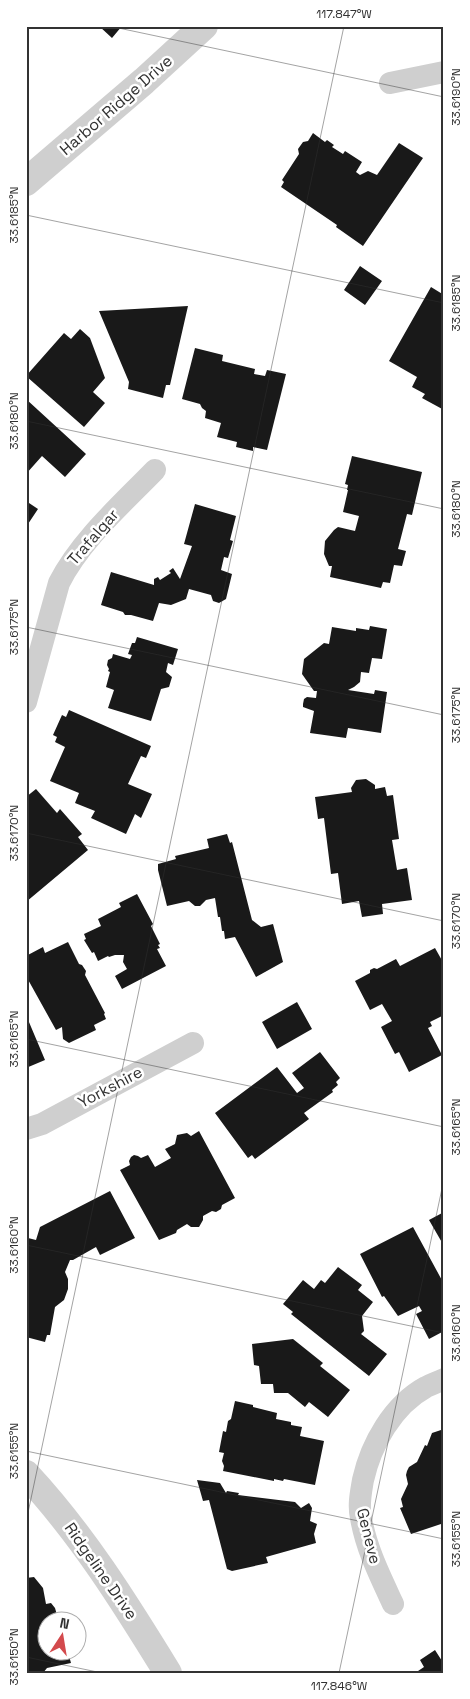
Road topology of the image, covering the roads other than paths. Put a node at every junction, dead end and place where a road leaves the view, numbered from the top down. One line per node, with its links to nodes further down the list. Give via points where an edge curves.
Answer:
1 (204, 26): 4 (street, Harbor Ridge Drive)
2 (444, 72): 3 (street)
3 (390, 84)
4 (26, 182)
5 (155, 470): 6 (street, Trafalgar, via 81,547 67,567 59,583)
6 (26, 702)
7 (193, 1043): 8 (street, Yorkshire, via 42,1124)
8 (26, 1129)
9 (444, 1379): 11 (street, Geneve, via 406,1402 382,1433 367,1464 360,1518 375,1565)
10 (26, 1474): 12 (street, Ridgeline Drive, via 99,1564)
11 (393, 1604)
12 (168, 1673)

